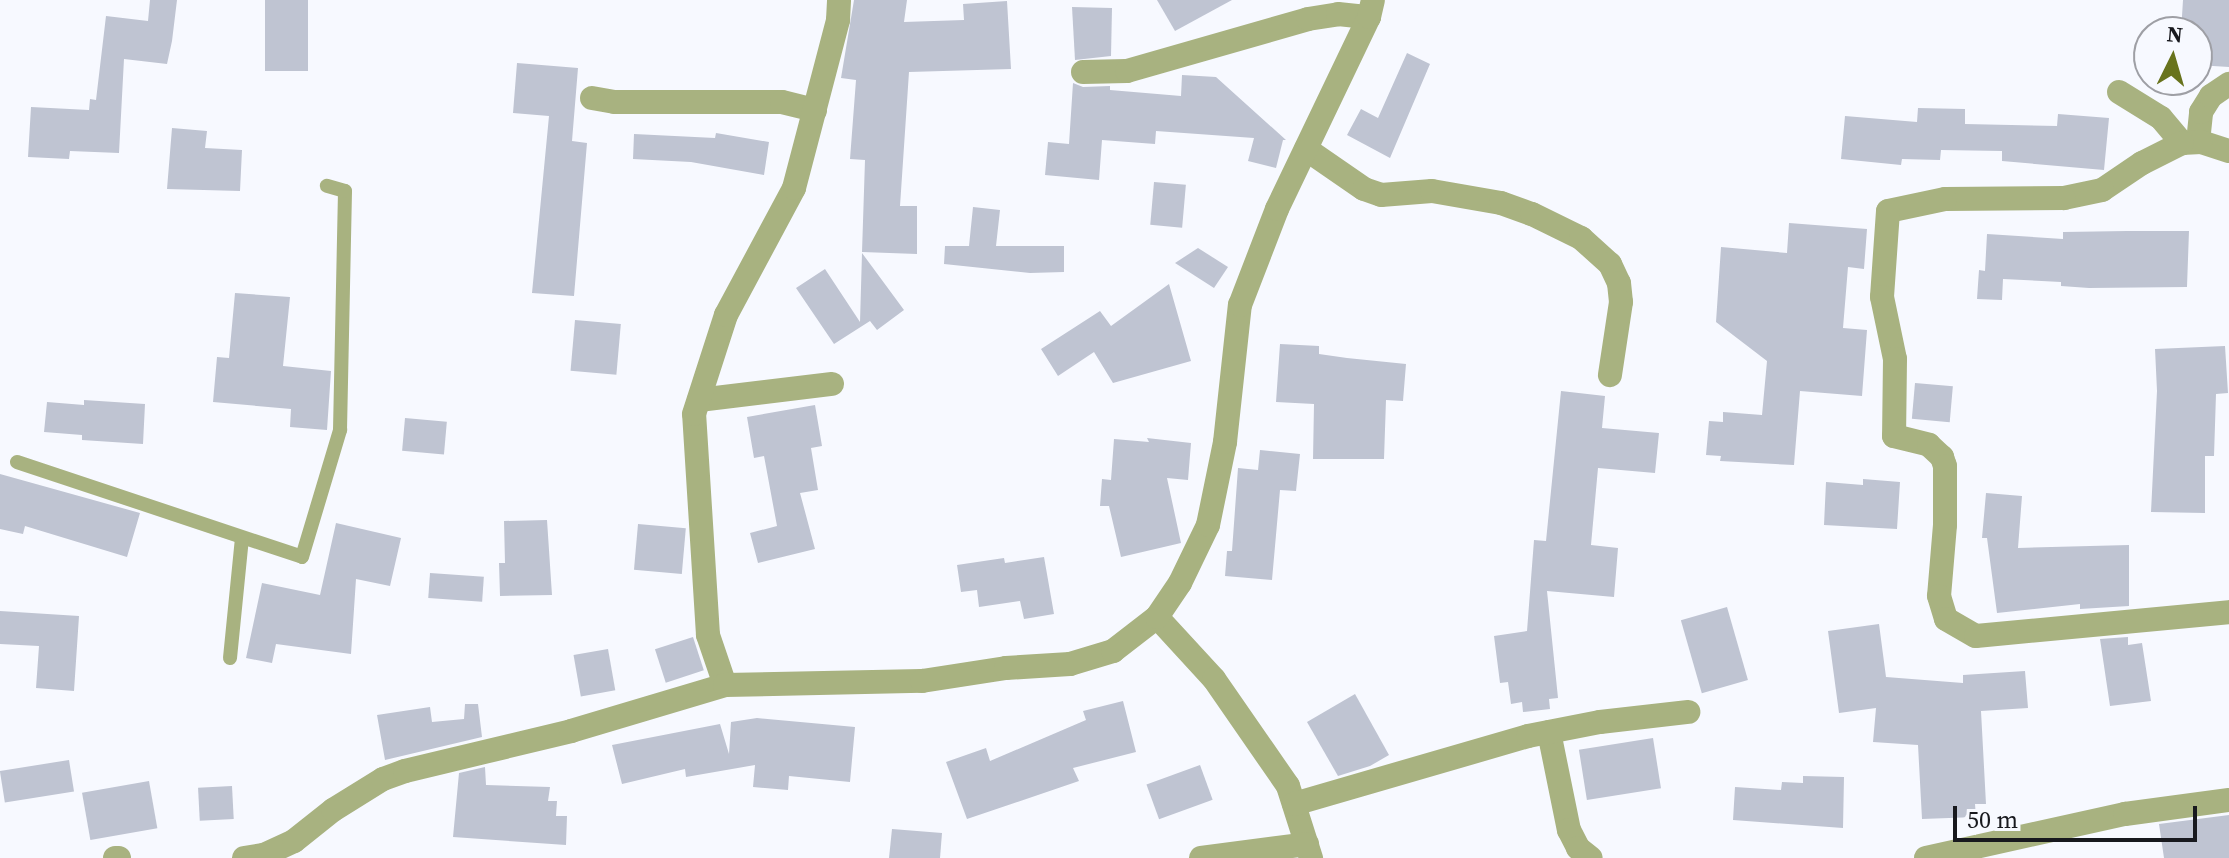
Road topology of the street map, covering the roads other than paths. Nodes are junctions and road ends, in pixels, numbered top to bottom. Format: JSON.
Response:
{"nodes":[{"id":1,"x":839,"y":0,"type":"edge"},
{"id":2,"x":1371,"y":8,"type":"edge"},
{"id":3,"x":1083,"y":72,"type":"dead end"},
{"id":4,"x":2229,"y":84,"type":"edge"},
{"id":5,"x":2119,"y":92,"type":"dead end"},
{"id":6,"x":592,"y":98,"type":"dead end"},
{"id":7,"x":815,"y":110,"type":"junction"},
{"id":8,"x":2190,"y":143,"type":"junction"},
{"id":9,"x":1306,"y":149,"type":"junction"},
{"id":10,"x":2229,"y":151,"type":"edge"},
{"id":11,"x":327,"y":186,"type":"dead end"},
{"id":12,"x":1610,"y":375,"type":"dead end"},
{"id":13,"x":832,"y":384,"type":"dead end"},
{"id":14,"x":699,"y":400,"type":"junction"},
{"id":15,"x":17,"y":462,"type":"dead end"},
{"id":16,"x":242,"y":538,"type":"junction"},
{"id":17,"x":2229,"y":612,"type":"edge"},
{"id":18,"x":1157,"y":617,"type":"junction"},
{"id":19,"x":230,"y":658,"type":"dead end"},
{"id":20,"x":725,"y":685,"type":"junction"},
{"id":21,"x":1688,"y":712,"type":"dead end"},
{"id":22,"x":1549,"y":732,"type":"junction"},
{"id":23,"x":2229,"y":800,"type":"edge"},
{"id":24,"x":1294,"y":804,"type":"junction"},
{"id":25,"x":1309,"y":851,"type":"edge"},
{"id":26,"x":244,"y":858,"type":"edge"},
{"id":27,"x":1201,"y":858,"type":"edge"},
{"id":28,"x":1591,"y":858,"type":"edge"},
{"id":29,"x":1926,"y":858,"type":"edge"}],
"edges":[{"from":1,"to":7,"type":"street"},
{"from":2,"to":3,"type":"street"},
{"from":2,"to":9,"type":"street"},
{"from":4,"to":8,"type":"street"},
{"from":5,"to":8,"type":"street"},
{"from":6,"to":7,"type":"street"},
{"from":7,"to":14,"type":"street"},
{"from":8,"to":10,"type":"street"},
{"from":8,"to":17,"type":"street"},
{"from":9,"to":12,"type":"street"},
{"from":9,"to":18,"type":"street"},
{"from":11,"to":16,"type":"lane"},
{"from":13,"to":14,"type":"street"},
{"from":14,"to":20,"type":"street"},
{"from":15,"to":16,"type":"lane"},
{"from":16,"to":19,"type":"lane"},
{"from":18,"to":20,"type":"street"},
{"from":18,"to":24,"type":"street"},
{"from":20,"to":26,"type":"street"},
{"from":21,"to":22,"type":"street"},
{"from":22,"to":24,"type":"street"},
{"from":22,"to":28,"type":"street"},
{"from":23,"to":29,"type":"street"},
{"from":24,"to":25,"type":"street"},
{"from":25,"to":27,"type":"street"}]}
